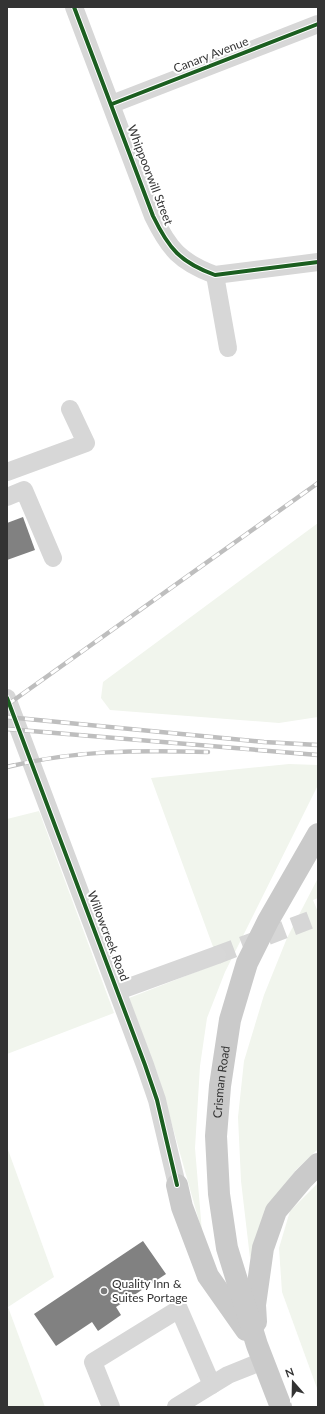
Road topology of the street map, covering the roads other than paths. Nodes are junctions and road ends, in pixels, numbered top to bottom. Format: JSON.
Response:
{"nodes":[{"id":1,"x":74,"y":7,"type":"edge"},
{"id":2,"x":318,"y":24,"type":"edge"},
{"id":3,"x":112,"y":104,"type":"junction"},
{"id":4,"x":318,"y":262,"type":"edge"},
{"id":5,"x":215,"y":275,"type":"junction"},
{"id":6,"x":228,"y":348,"type":"dead end"},
{"id":7,"x":70,"y":409,"type":"dead end"},
{"id":8,"x":7,"y":472,"type":"edge"},
{"id":9,"x":7,"y":497,"type":"edge"},
{"id":10,"x":53,"y":558,"type":"dead end"},
{"id":11,"x":7,"y":698,"type":"edge"},
{"id":12,"x":318,"y":834,"type":"edge"},
{"id":13,"x":216,"y":955,"type":"tunnel mouth"},
{"id":14,"x":118,"y":991,"type":"junction"},
{"id":15,"x":318,"y":1164,"type":"edge"},
{"id":16,"x":177,"y":1185,"type":"joint"},
{"id":17,"x":260,"y":1353,"type":"junction"},
{"id":18,"x":212,"y":1385,"type":"junction"},
{"id":19,"x":112,"y":1407,"type":"edge"},
{"id":20,"x":176,"y":1407,"type":"edge"},
{"id":21,"x":281,"y":1407,"type":"edge"}],
"edges":[{"from":1,"to":3,"type":"street","name":"Whippoorwill Street"},
{"from":2,"to":3,"type":"street","name":"Canary Avenue"},
{"from":3,"to":5,"type":"street","name":"Whippoorwill Street"},
{"from":4,"to":5,"type":"street"},
{"from":5,"to":6,"type":"street"},
{"from":7,"to":8,"type":"street"},
{"from":9,"to":10,"type":"street"},
{"from":11,"to":14,"type":"street","name":"Willowcreek Road"},
{"from":12,"to":17,"type":"main road","name":"Crisman Road"},
{"from":13,"to":14,"type":"street"},
{"from":14,"to":16,"type":"street","name":"Willowcreek Road"},
{"from":15,"to":17,"type":"main road"},
{"from":16,"to":17,"type":"main road"},
{"from":17,"to":18,"type":"street"},
{"from":17,"to":21,"type":"main road"},
{"from":18,"to":19,"type":"street"},
{"from":18,"to":20,"type":"street"}]}
